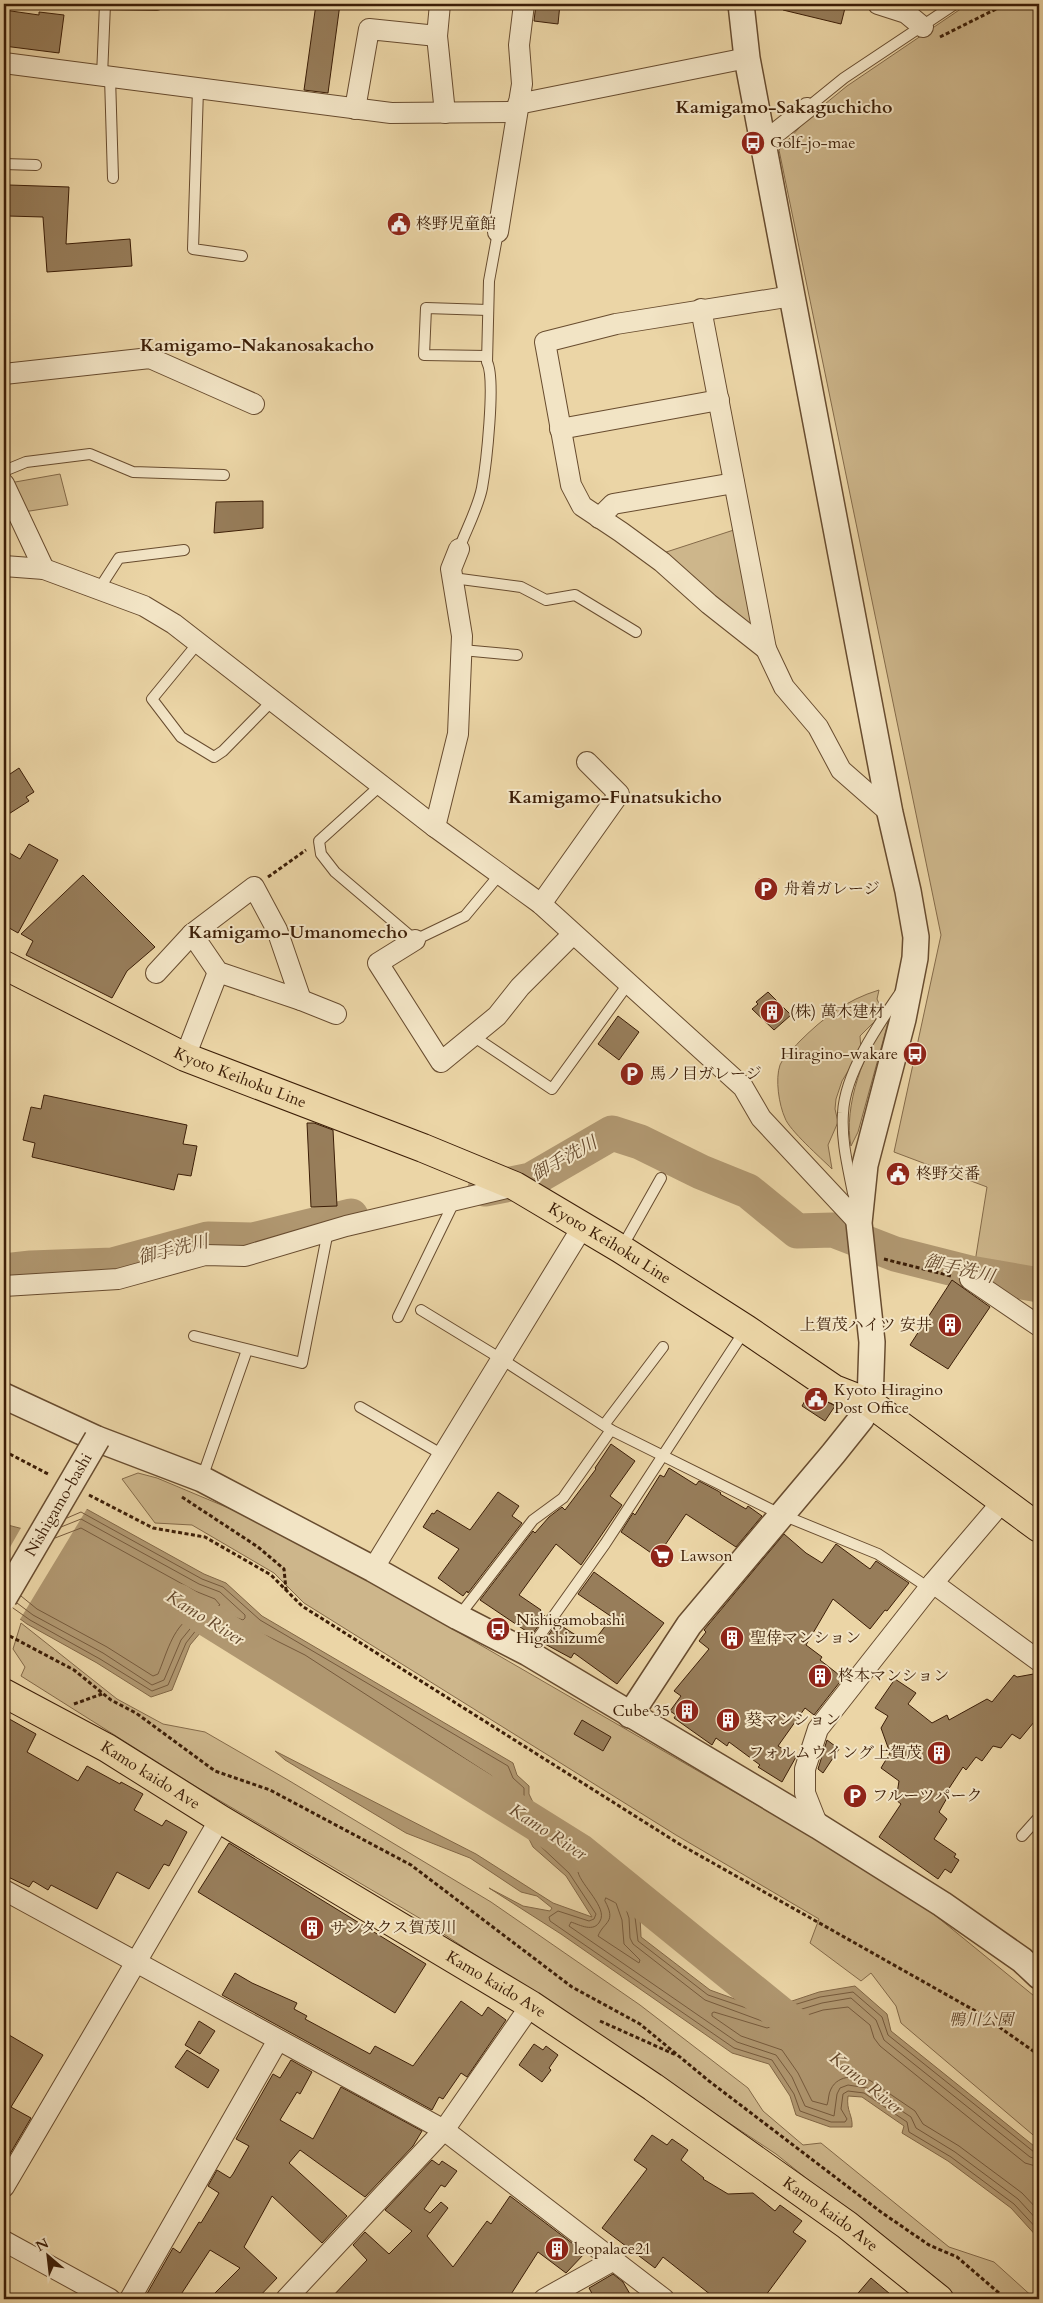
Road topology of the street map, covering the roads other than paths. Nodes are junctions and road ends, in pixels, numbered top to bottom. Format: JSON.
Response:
{"nodes":[{"id":1,"x":85,"y":4,"type":"edge"},
{"id":2,"x":105,"y":4,"type":"edge"},
{"id":3,"x":440,"y":4,"type":"edge"},
{"id":4,"x":524,"y":4,"type":"edge"},
{"id":5,"x":741,"y":4,"type":"edge"},
{"id":6,"x":878,"y":4,"type":"edge"},
{"id":7,"x":955,"y":4,"type":"edge"},
{"id":8,"x":157,"y":5,"type":"edge"},
{"id":9,"x":923,"y":27,"type":"junction"},
{"id":10,"x":437,"y":36,"type":"junction"},
{"id":11,"x":747,"y":58,"type":"junction"},
{"id":12,"x":4,"y":63,"type":"edge"},
{"id":13,"x":106,"y":77,"type":"junction"},
{"id":14,"x":198,"y":89,"type":"junction"},
{"id":15,"x":517,"y":108,"type":"junction"},
{"id":16,"x":807,"y":108,"type":"joint"},
{"id":17,"x":356,"y":109,"type":"junction"},
{"id":18,"x":445,"y":114,"type":"junction"},
{"id":19,"x":763,"y":143,"type":"junction"},
{"id":20,"x":4,"y":164,"type":"edge"},
{"id":21,"x":36,"y":165,"type":"dead end"},
{"id":22,"x":113,"y":178,"type":"dead end"},
{"id":23,"x":498,"y":232,"type":"joint"},
{"id":24,"x":242,"y":256,"type":"dead end"},
{"id":25,"x":792,"y":296,"type":"junction"},
{"id":26,"x":701,"y":309,"type":"junction"},
{"id":27,"x":488,"y":310,"type":"junction"},
{"id":28,"x":487,"y":356,"type":"junction"},
{"id":29,"x":4,"y":374,"type":"edge"},
{"id":30,"x":720,"y":400,"type":"junction"},
{"id":31,"x":254,"y":404,"type":"dead end"},
{"id":32,"x":560,"y":429,"type":"junction"},
{"id":33,"x":4,"y":471,"type":"edge"},
{"id":34,"x":224,"y":475,"type":"dead end"},
{"id":35,"x":734,"y":483,"type":"junction"},
{"id":36,"x":4,"y":484,"type":"edge"},
{"id":37,"x":599,"y":518,"type":"junction"},
{"id":38,"x":459,"y":549,"type":"joint"},
{"id":39,"x":184,"y":550,"type":"dead end"},
{"id":40,"x":4,"y":566,"type":"edge"},
{"id":41,"x":44,"y":569,"type":"junction"},
{"id":42,"x":453,"y":578,"type":"junction"},
{"id":43,"x":99,"y":589,"type":"junction"},
{"id":44,"x":636,"y":632,"type":"dead end"},
{"id":45,"x":198,"y":643,"type":"junction"},
{"id":46,"x":766,"y":649,"type":"junction"},
{"id":47,"x":462,"y":650,"type":"junction"},
{"id":48,"x":517,"y":655,"type":"dead end"},
{"id":49,"x":272,"y":701,"type":"junction"},
{"id":50,"x":587,"y":762,"type":"dead end"},
{"id":51,"x":381,"y":785,"type":"junction"},
{"id":52,"x":890,"y":813,"type":"junction"},
{"id":53,"x":435,"y":827,"type":"junction"},
{"id":54,"x":500,"y":874,"type":"junction"},
{"id":55,"x":541,"y":904,"type":"junction"},
{"id":56,"x":192,"y":934,"type":"junction"},
{"id":57,"x":573,"y":934,"type":"junction"},
{"id":58,"x":415,"y":940,"type":"junction"},
{"id":59,"x":4,"y":966,"type":"edge"},
{"id":60,"x":218,"y":972,"type":"junction"},
{"id":61,"x":156,"y":973,"type":"dead end"},
{"id":62,"x":912,"y":978,"type":"junction"},
{"id":63,"x":628,"y":984,"type":"junction"},
{"id":64,"x":302,"y":1000,"type":"junction"},
{"id":65,"x":336,"y":1014,"type":"dead end"},
{"id":66,"x":472,"y":1036,"type":"junction"},
{"id":67,"x":185,"y":1057,"type":"junction"},
{"id":68,"x":661,"y":1178,"type":"dead end"},
{"id":69,"x":515,"y":1186,"type":"junction"},
{"id":70,"x":454,"y":1202,"type":"junction"},
{"id":71,"x":859,"y":1223,"type":"junction"},
{"id":72,"x":583,"y":1226,"type":"junction"},
{"id":73,"x":328,"y":1231,"type":"junction"},
{"id":74,"x":621,"y":1249,"type":"junction"},
{"id":75,"x":970,"y":1279,"type":"road end"},
{"id":76,"x":4,"y":1286,"type":"edge"},
{"id":77,"x":421,"y":1310,"type":"dead end"},
{"id":78,"x":398,"y":1316,"type":"dead end"},
{"id":79,"x":1039,"y":1326,"type":"edge"},
{"id":80,"x":746,"y":1329,"type":"junction"},
{"id":81,"x":194,"y":1336,"type":"dead end"},
{"id":82,"x":663,"y":1347,"type":"dead end"},
{"id":83,"x":247,"y":1350,"type":"junction"},
{"id":84,"x":503,"y":1360,"type":"junction"},
{"id":85,"x":4,"y":1396,"type":"edge"},
{"id":86,"x":870,"y":1403,"type":"junction"},
{"id":87,"x":360,"y":1407,"type":"dead end"},
{"id":88,"x":608,"y":1428,"type":"junction"},
{"id":89,"x":97,"y":1439,"type":"junction"},
{"id":90,"x":443,"y":1455,"type":"junction"},
{"id":91,"x":662,"y":1456,"type":"junction"},
{"id":92,"x":202,"y":1479,"type":"junction"},
{"id":93,"x":1002,"y":1502,"type":"junction"},
{"id":94,"x":780,"y":1514,"type":"junction"},
{"id":95,"x":1039,"y":1528,"type":"edge"},
{"id":96,"x":373,"y":1569,"type":"junction"},
{"id":97,"x":931,"y":1585,"type":"junction"},
{"id":98,"x":4,"y":1598,"type":"edge"},
{"id":99,"x":458,"y":1617,"type":"junction"},
{"id":100,"x":528,"y":1653,"type":"junction"},
{"id":101,"x":1039,"y":1661,"type":"edge"},
{"id":102,"x":4,"y":1693,"type":"edge"},
{"id":103,"x":630,"y":1715,"type":"junction"},
{"id":104,"x":1039,"y":1817,"type":"edge"},
{"id":105,"x":220,"y":1819,"type":"junction"},
{"id":106,"x":818,"y":1826,"type":"junction"},
{"id":107,"x":1022,"y":1836,"type":"dead end"},
{"id":108,"x":6,"y":1896,"type":"edge"},
{"id":109,"x":136,"y":1960,"type":"junction"},
{"id":110,"x":1039,"y":1976,"type":"edge"},
{"id":111,"x":532,"y":2005,"type":"junction"},
{"id":112,"x":278,"y":2040,"type":"junction"},
{"id":113,"x":444,"y":2130,"type":"junction"},
{"id":114,"x":4,"y":2188,"type":"edge"},
{"id":115,"x":4,"y":2241,"type":"edge"},
{"id":116,"x":614,"y":2260,"type":"junction"},
{"id":117,"x":110,"y":2299,"type":"edge"},
{"id":118,"x":130,"y":2299,"type":"edge"},
{"id":119,"x":286,"y":2299,"type":"edge"},
{"id":120,"x":544,"y":2299,"type":"edge"},
{"id":121,"x":664,"y":2299,"type":"edge"},
{"id":122,"x":939,"y":2299,"type":"edge"}],
"edges":[{"from":1,"to":2,"type":"lane"},
{"from":2,"to":8,"type":"lane"},
{"from":2,"to":13,"type":"lane"},
{"from":3,"to":10,"type":"street"},
{"from":4,"to":15,"type":"street"},
{"from":5,"to":11,"type":"street"},
{"from":6,"to":9,"type":"street"},
{"from":7,"to":9,"type":"lane"},
{"from":9,"to":16,"type":"lane"},
{"from":10,"to":17,"type":"street"},
{"from":10,"to":18,"type":"street"},
{"from":11,"to":15,"type":"street"},
{"from":11,"to":19,"type":"street"},
{"from":12,"to":13,"type":"street"},
{"from":13,"to":14,"type":"street"},
{"from":13,"to":22,"type":"lane"},
{"from":14,"to":17,"type":"street"},
{"from":14,"to":24,"type":"lane"},
{"from":15,"to":18,"type":"street"},
{"from":15,"to":23,"type":"street"},
{"from":16,"to":19,"type":"street"},
{"from":17,"to":18,"type":"street"},
{"from":19,"to":25,"type":"street"},
{"from":20,"to":21,"type":"lane"},
{"from":23,"to":27,"type":"lane"},
{"from":25,"to":26,"type":"street"},
{"from":25,"to":52,"type":"street"},
{"from":26,"to":30,"type":"street"},
{"from":26,"to":32,"type":"street"},
{"from":27,"to":28,"type":"lane"},
{"from":27,"to":28,"type":"lane"},
{"from":28,"to":38,"type":"lane"},
{"from":29,"to":31,"type":"street"},
{"from":30,"to":32,"type":"street"},
{"from":30,"to":35,"type":"street"},
{"from":32,"to":37,"type":"street"},
{"from":33,"to":34,"type":"lane"},
{"from":35,"to":37,"type":"street"},
{"from":35,"to":46,"type":"street"},
{"from":36,"to":41,"type":"street"},
{"from":37,"to":46,"type":"street"},
{"from":38,"to":42,"type":"street"},
{"from":39,"to":43,"type":"lane"},
{"from":40,"to":41,"type":"street"},
{"from":41,"to":43,"type":"street"},
{"from":42,"to":44,"type":"lane"},
{"from":42,"to":47,"type":"street"},
{"from":43,"to":45,"type":"street"},
{"from":45,"to":49,"type":"street"},
{"from":45,"to":49,"type":"lane"},
{"from":46,"to":52,"type":"street"},
{"from":47,"to":48,"type":"lane"},
{"from":47,"to":53,"type":"street"},
{"from":49,"to":51,"type":"street"},
{"from":50,"to":55,"type":"street"},
{"from":51,"to":53,"type":"street"},
{"from":51,"to":58,"type":"lane"},
{"from":52,"to":62,"type":"street"},
{"from":53,"to":54,"type":"street"},
{"from":54,"to":55,"type":"street"},
{"from":54,"to":58,"type":"lane"},
{"from":55,"to":57,"type":"street"},
{"from":56,"to":60,"type":"street"},
{"from":56,"to":61,"type":"street"},
{"from":56,"to":64,"type":"street"},
{"from":57,"to":63,"type":"street"},
{"from":57,"to":66,"type":"street"},
{"from":58,"to":66,"type":"street"},
{"from":59,"to":67,"type":"main road","name":"Kyoto Keihoku Line"},
{"from":60,"to":64,"type":"street"},
{"from":60,"to":67,"type":"street"},
{"from":62,"to":71,"type":"street"},
{"from":62,"to":71,"type":"lane"},
{"from":63,"to":66,"type":"lane"},
{"from":63,"to":71,"type":"street"},
{"from":64,"to":65,"type":"street"},
{"from":67,"to":69,"type":"main road","name":"Kyoto Keihoku Line"},
{"from":68,"to":74,"type":"lane"},
{"from":69,"to":70,"type":"street"},
{"from":69,"to":72,"type":"main road","name":"Kyoto Keihoku Line"},
{"from":70,"to":73,"type":"street"},
{"from":70,"to":78,"type":"lane"},
{"from":71,"to":86,"type":"street"},
{"from":72,"to":74,"type":"main road","name":"Kyoto Keihoku Line"},
{"from":72,"to":84,"type":"street"},
{"from":73,"to":76,"type":"street"},
{"from":73,"to":83,"type":"lane"},
{"from":74,"to":80,"type":"main road","name":"Kyoto Keihoku Line"},
{"from":75,"to":79,"type":"street"},
{"from":77,"to":84,"type":"lane"},
{"from":80,"to":86,"type":"main road","name":"Kyoto Keihoku Line"},
{"from":80,"to":91,"type":"lane"},
{"from":81,"to":83,"type":"lane"},
{"from":82,"to":88,"type":"lane"},
{"from":83,"to":92,"type":"lane"},
{"from":84,"to":88,"type":"lane"},
{"from":84,"to":90,"type":"street"},
{"from":85,"to":89,"type":"street"},
{"from":86,"to":93,"type":"main road","name":"Kyoto Keihoku Line"},
{"from":86,"to":94,"type":"street"},
{"from":87,"to":90,"type":"lane"},
{"from":88,"to":91,"type":"lane"},
{"from":88,"to":99,"type":"lane"},
{"from":89,"to":92,"type":"street"},
{"from":89,"to":98,"type":"street","name":"Nishigamo-bashi","bridge":true},
{"from":90,"to":96,"type":"street"},
{"from":91,"to":94,"type":"lane"},
{"from":91,"to":100,"type":"lane"},
{"from":92,"to":96,"type":"street"},
{"from":93,"to":95,"type":"main road","name":"Kyoto Keihoku Line"},
{"from":93,"to":97,"type":"street"},
{"from":94,"to":97,"type":"lane"},
{"from":94,"to":103,"type":"street"},
{"from":96,"to":99,"type":"street"},
{"from":97,"to":101,"type":"street"},
{"from":97,"to":106,"type":"street"},
{"from":99,"to":100,"type":"street"},
{"from":100,"to":103,"type":"street"},
{"from":102,"to":105,"type":"main road","name":"Kamo kaido Ave"},
{"from":103,"to":106,"type":"street"},
{"from":104,"to":107,"type":"lane"},
{"from":105,"to":109,"type":"street"},
{"from":105,"to":111,"type":"main road","name":"Kamo kaido Ave"},
{"from":106,"to":110,"type":"street"},
{"from":108,"to":109,"type":"street"},
{"from":109,"to":112,"type":"street"},
{"from":109,"to":114,"type":"street"},
{"from":111,"to":113,"type":"street"},
{"from":111,"to":122,"type":"main road","name":"Kamo kaido Ave"},
{"from":112,"to":113,"type":"street"},
{"from":112,"to":118,"type":"street"},
{"from":113,"to":116,"type":"street"},
{"from":113,"to":119,"type":"street"},
{"from":115,"to":117,"type":"street"},
{"from":116,"to":120,"type":"street"},
{"from":116,"to":121,"type":"street"}]}
